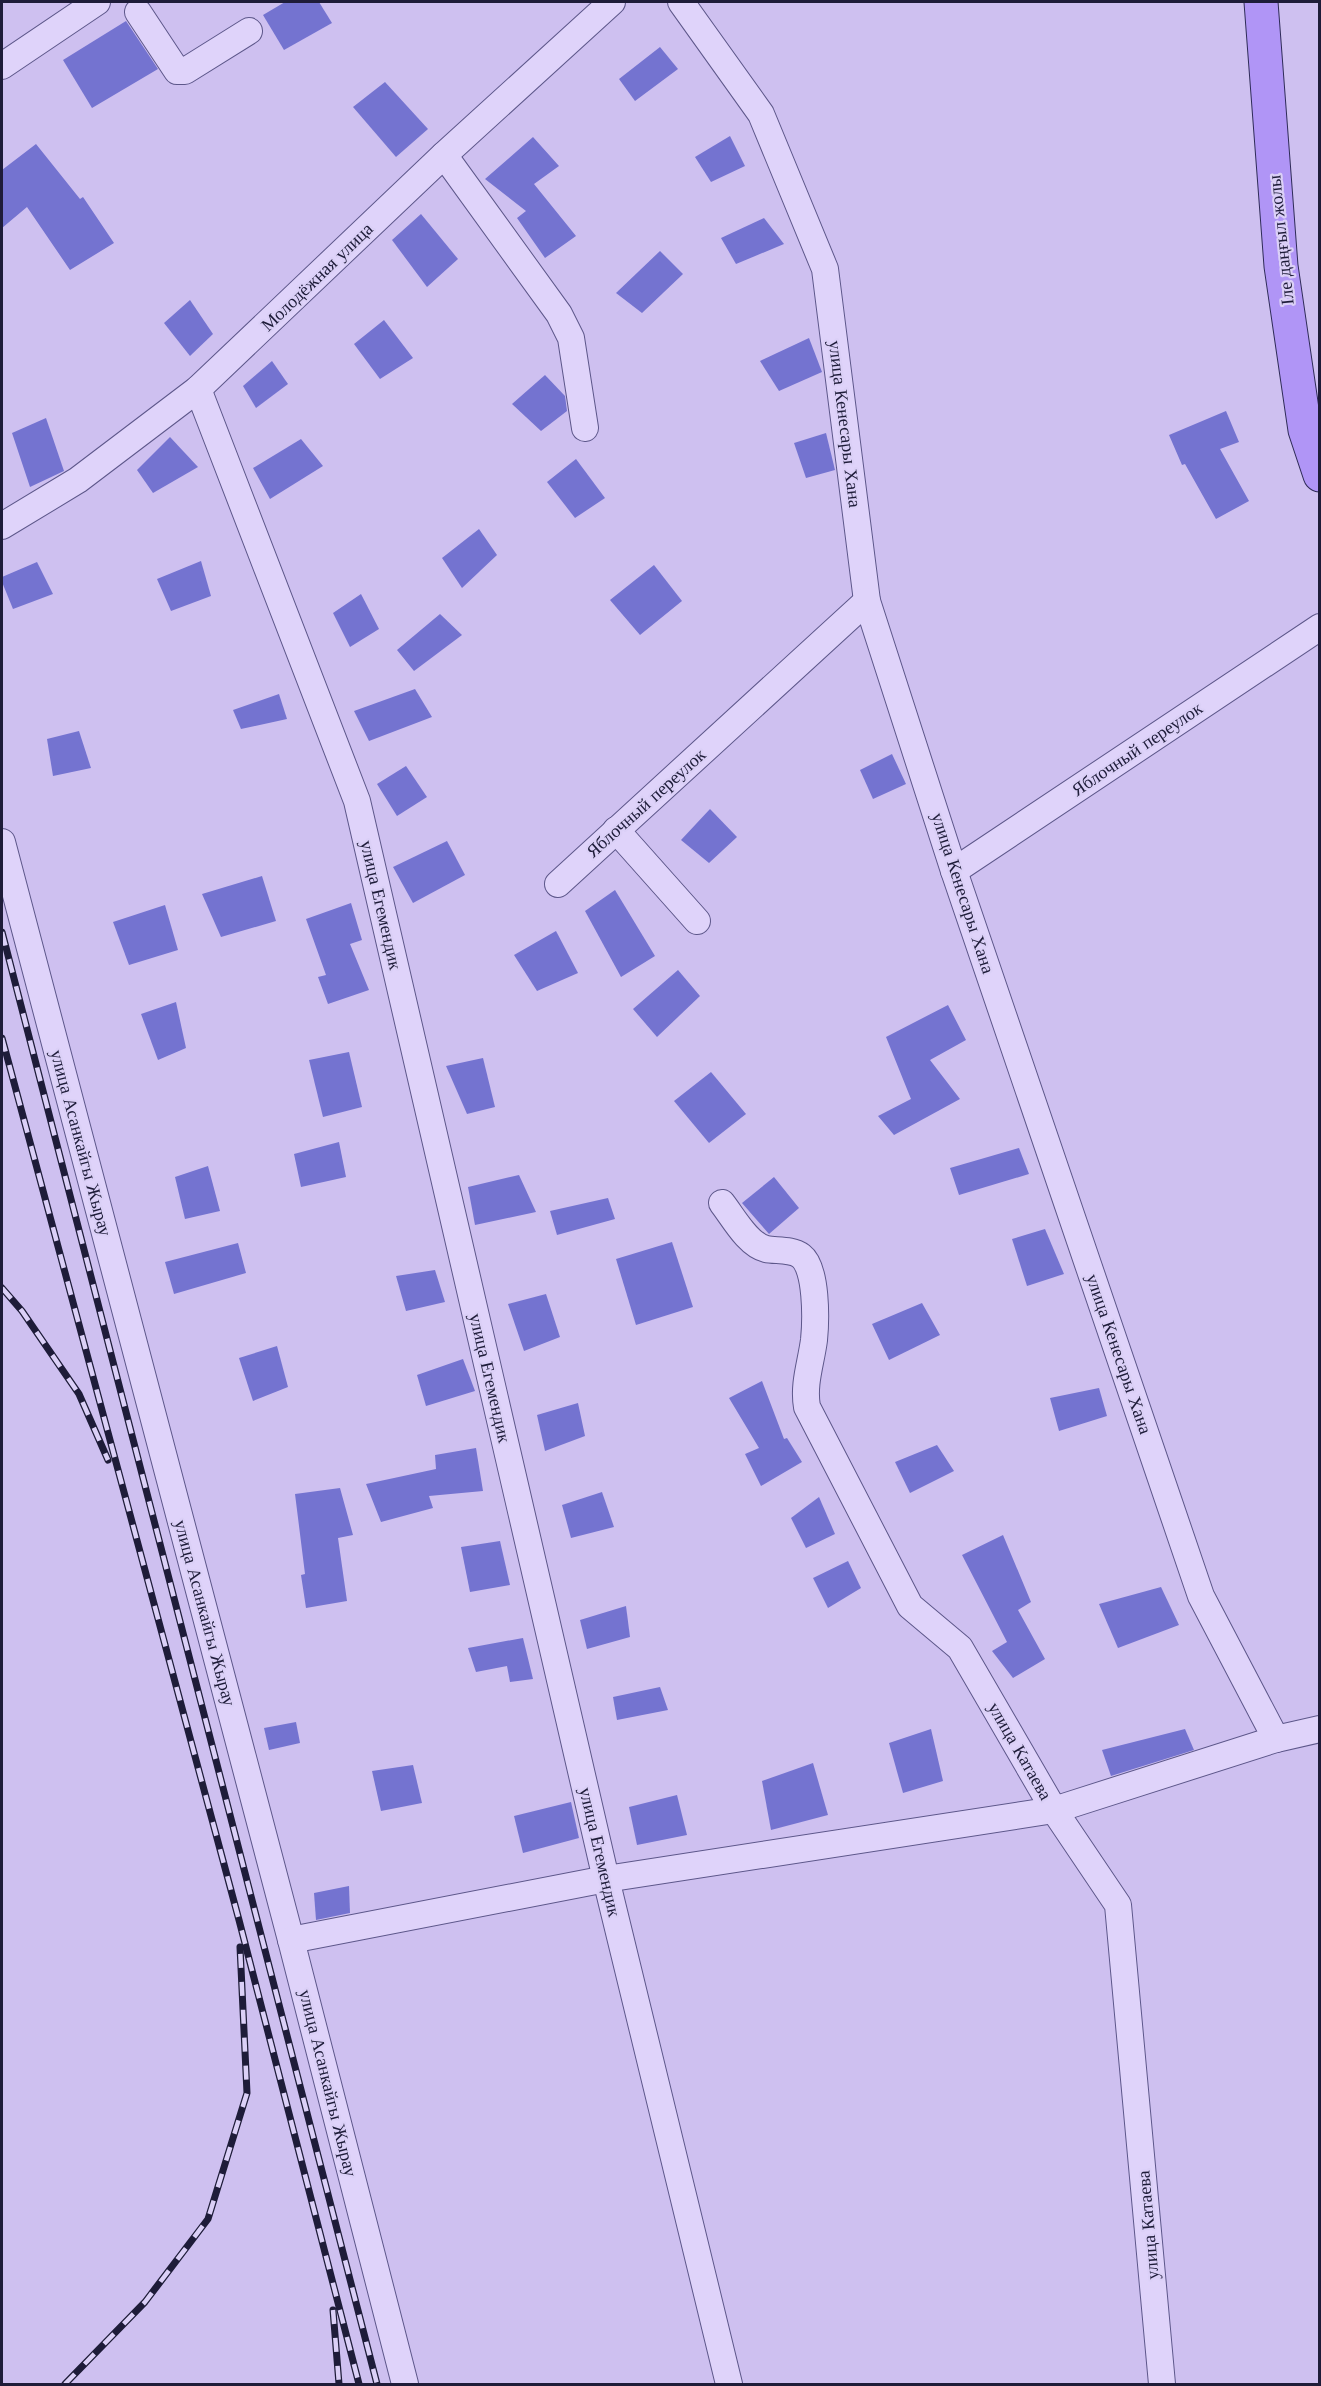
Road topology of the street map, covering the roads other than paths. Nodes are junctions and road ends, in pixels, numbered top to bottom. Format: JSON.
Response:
{"nodes":[{"id":1,"x":96,"y":2,"type":"edge"},
{"id":2,"x":612,"y":2,"type":"edge"},
{"id":3,"x":681,"y":2,"type":"edge"},
{"id":4,"x":1261,"y":2,"type":"edge"},
{"id":5,"x":142,"y":5,"type":"edge"},
{"id":6,"x":249,"y":31,"type":"dead end"},
{"id":7,"x":2,"y":66,"type":"edge"},
{"id":8,"x":444,"y":155,"type":"junction"},
{"id":9,"x":198,"y":389,"type":"junction"},
{"id":10,"x":585,"y":428,"type":"dead end"},
{"id":11,"x":1320,"y":475,"type":"edge"},
{"id":12,"x":2,"y":526,"type":"edge"},
{"id":13,"x":867,"y":602,"type":"junction"},
{"id":14,"x":1320,"y":627,"type":"edge"},
{"id":15,"x":616,"y":830,"type":"junction"},
{"id":16,"x":2,"y":842,"type":"edge"},
{"id":17,"x":954,"y":871,"type":"junction"},
{"id":18,"x":558,"y":884,"type":"dead end"},
{"id":19,"x":697,"y":921,"type":"dead end"},
{"id":20,"x":722,"y":1203,"type":"dead end"},
{"id":21,"x":1320,"y":1729,"type":"edge"},
{"id":22,"x":1276,"y":1739,"type":"junction"},
{"id":23,"x":1054,"y":1810,"type":"junction"},
{"id":24,"x":606,"y":1879,"type":"junction"},
{"id":25,"x":291,"y":1940,"type":"junction"},
{"id":26,"x":405,"y":2385,"type":"edge"},
{"id":27,"x":729,"y":2385,"type":"edge"},
{"id":28,"x":1162,"y":2385,"type":"edge"}],
"edges":[{"from":1,"to":7,"type":"street"},
{"from":2,"to":8,"type":"street","name":"Молодёжная улица"},
{"from":3,"to":13,"type":"street","name":"улица Кенесары Хана"},
{"from":4,"to":11,"type":"main road","name":"Іле даңғыл жолы"},
{"from":5,"to":6,"type":"street"},
{"from":8,"to":9,"type":"street","name":"Молодёжная улица"},
{"from":8,"to":10,"type":"street"},
{"from":9,"to":12,"type":"street","name":"Молодёжная улица"},
{"from":9,"to":24,"type":"street","name":"улица Егемендик"},
{"from":13,"to":15,"type":"street","name":"Яблочный переулок"},
{"from":13,"to":17,"type":"street","name":"улица Кенесары Хана"},
{"from":14,"to":17,"type":"street","name":"Яблочный переулок"},
{"from":15,"to":18,"type":"street","name":"Яблочный переулок"},
{"from":15,"to":19,"type":"street"},
{"from":16,"to":25,"type":"street","name":"улица Асанкайгы Жырау"},
{"from":17,"to":22,"type":"street","name":"улица Кенесары Хана"},
{"from":20,"to":23,"type":"street","name":"улица Катаева"},
{"from":21,"to":22,"type":"street"},
{"from":22,"to":23,"type":"street"},
{"from":23,"to":24,"type":"street"},
{"from":23,"to":28,"type":"street","name":"улица Катаева"},
{"from":24,"to":25,"type":"street"},
{"from":24,"to":27,"type":"street","name":"улица Егемендик"},
{"from":25,"to":26,"type":"street","name":"улица Асанкайгы Жырау"}]}
